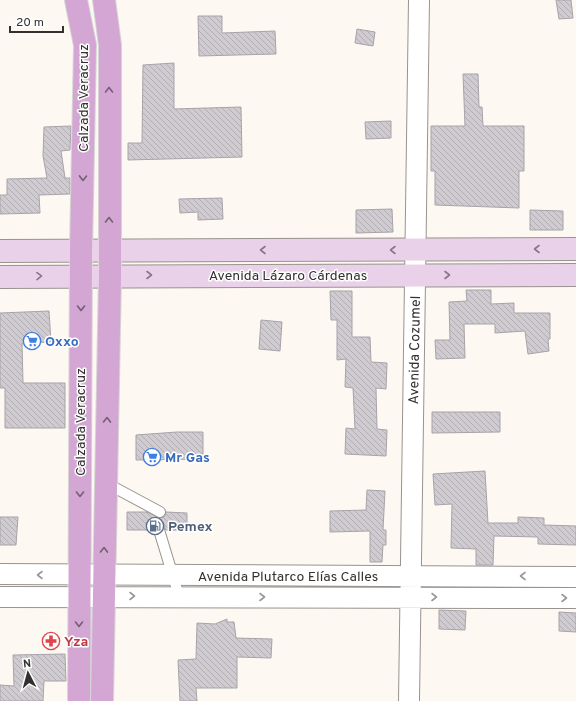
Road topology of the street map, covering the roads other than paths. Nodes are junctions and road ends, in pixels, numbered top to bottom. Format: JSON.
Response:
{"nodes":[{"id":1,"x":76,"y":0,"type":"edge"},
{"id":2,"x":419,"y":0,"type":"edge"},
{"id":3,"x":106,"y":6,"type":"edge"},
{"id":4,"x":576,"y":249,"type":"edge"},
{"id":5,"x":415,"y":250,"type":"junction"},
{"id":6,"x":0,"y":251,"type":"edge"},
{"id":7,"x":81,"y":251,"type":"junction"},
{"id":8,"x":109,"y":251,"type":"junction"},
{"id":9,"x":110,"y":275,"type":"junction"},
{"id":10,"x":576,"y":275,"type":"edge"},
{"id":11,"x":81,"y":276,"type":"junction"},
{"id":12,"x":415,"y":276,"type":"junction"},
{"id":13,"x":0,"y":277,"type":"edge"},
{"id":14,"x":106,"y":483,"type":"junction"},
{"id":15,"x":160,"y":512,"type":"dead end"},
{"id":16,"x":159,"y":530,"type":"dead end"},
{"id":17,"x":0,"y":574,"type":"edge"},
{"id":18,"x":79,"y":575,"type":"junction"},
{"id":19,"x":172,"y":575,"type":"junction"},
{"id":20,"x":410,"y":576,"type":"junction"},
{"id":21,"x":576,"y":577,"type":"edge"},
{"id":22,"x":103,"y":586,"type":"junction"},
{"id":23,"x":79,"y":596,"type":"junction"},
{"id":24,"x":179,"y":596,"type":"junction"},
{"id":25,"x":0,"y":597,"type":"edge"},
{"id":26,"x":410,"y":597,"type":"junction"},
{"id":27,"x":576,"y":598,"type":"edge"},
{"id":28,"x":79,"y":701,"type":"edge"},
{"id":29,"x":102,"y":701,"type":"edge"},
{"id":30,"x":409,"y":701,"type":"edge"}],
"edges":[{"from":1,"to":7,"type":"main road","name":"Calzada Veracruz","one_way":true},
{"from":2,"to":5,"type":"street","name":"Avenida Cozumel"},
{"from":8,"to":3,"type":"main road","name":"Calzada Veracruz","one_way":true},
{"from":4,"to":5,"type":"main road","name":"Avenida Lázaro Cárdenas","one_way":true},
{"from":5,"to":8,"type":"main road","name":"Avenida Lázaro Cárdenas","one_way":true},
{"from":5,"to":12,"type":"street","name":"Avenida Cozumel"},
{"from":6,"to":7,"type":"main road","name":"Avenida Lázaro Cárdenas"},
{"from":7,"to":8,"type":"main road","name":"Avenida Lázaro Cárdenas"},
{"from":7,"to":11,"type":"main road","name":"Calzada Veracruz"},
{"from":8,"to":9,"type":"main road","name":"Calzada Veracruz"},
{"from":9,"to":11,"type":"main road","name":"Avenida Lázaro Cárdenas"},
{"from":9,"to":12,"type":"main road","name":"Avenida Lázaro Cárdenas","one_way":true},
{"from":14,"to":9,"type":"main road","name":"Calzada Veracruz","one_way":true},
{"from":12,"to":10,"type":"main road","name":"Avenida Lázaro Cárdenas","one_way":true},
{"from":13,"to":11,"type":"main road","name":"Avenida Lázaro Cárdenas","one_way":true},
{"from":11,"to":18,"type":"main road","name":"Calzada Veracruz","one_way":true},
{"from":12,"to":20,"type":"street","name":"Avenida Cozumel"},
{"from":14,"to":15,"type":"lane"},
{"from":22,"to":14,"type":"main road","name":"Calzada Veracruz","one_way":true},
{"from":16,"to":19,"type":"lane"},
{"from":18,"to":17,"type":"street","name":"Avenida Plutarco Elías Calles","one_way":true},
{"from":18,"to":22,"type":"street","name":"Avenida Plutarco Elías Calles"},
{"from":18,"to":23,"type":"main road","name":"Calzada Veracruz"},
{"from":19,"to":20,"type":"street","name":"Avenida Plutarco Elías Calles"},
{"from":19,"to":22,"type":"street","name":"Avenida Plutarco Elías Calles"},
{"from":19,"to":24,"type":"lane"},
{"from":21,"to":20,"type":"street","name":"Avenida Plutarco Elías Calles","one_way":true},
{"from":20,"to":26,"type":"street","name":"Avenida Cozumel"},
{"from":22,"to":23,"type":"street","name":"Avenida Plutarco Elías Calles"},
{"from":22,"to":24,"type":"street","name":"Avenida Plutarco Elías Calles","one_way":true},
{"from":22,"to":29,"type":"main road","name":"Calzada Veracruz"},
{"from":23,"to":25,"type":"street","name":"Avenida Plutarco Elías Calles"},
{"from":23,"to":28,"type":"main road","name":"Calzada Veracruz","one_way":true},
{"from":24,"to":26,"type":"street","name":"Avenida Plutarco Elías Calles","one_way":true},
{"from":26,"to":27,"type":"street","name":"Avenida Plutarco Elías Calles","one_way":true},
{"from":26,"to":30,"type":"street","name":"Avenida Cozumel"}]}
